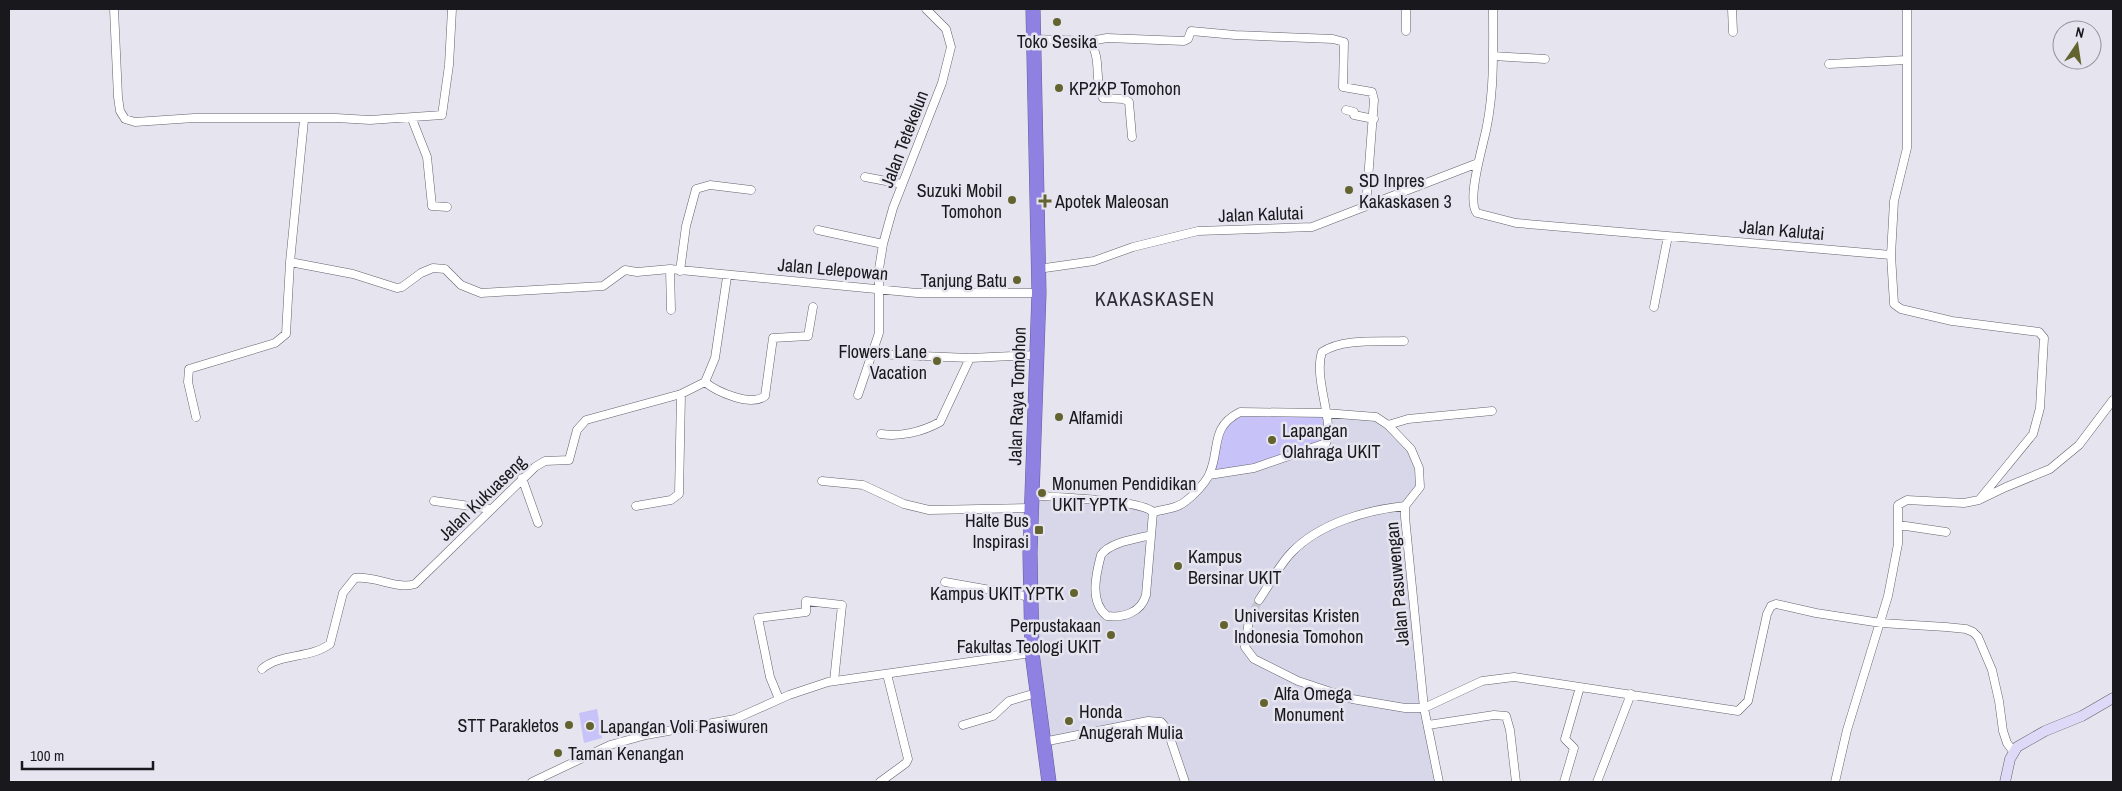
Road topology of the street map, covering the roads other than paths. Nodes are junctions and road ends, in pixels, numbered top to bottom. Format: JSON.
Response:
{"nodes":[{"id":1,"x":114,"y":9,"type":"edge"},
{"id":2,"x":452,"y":9,"type":"edge"},
{"id":3,"x":926,"y":9,"type":"edge"},
{"id":4,"x":1033,"y":9,"type":"edge"},
{"id":5,"x":1406,"y":9,"type":"edge"},
{"id":6,"x":1493,"y":9,"type":"edge"},
{"id":7,"x":1732,"y":9,"type":"edge"},
{"id":8,"x":1907,"y":9,"type":"edge"},
{"id":9,"x":1406,"y":31,"type":"dead end"},
{"id":10,"x":1733,"y":32,"type":"dead end"},
{"id":11,"x":1033,"y":38,"type":"junction"},
{"id":12,"x":1092,"y":44,"type":"junction"},
{"id":13,"x":1493,"y":56,"type":"junction"},
{"id":14,"x":1545,"y":59,"type":"dead end"},
{"id":15,"x":1906,"y":60,"type":"junction"},
{"id":16,"x":1829,"y":64,"type":"dead end"},
{"id":17,"x":1346,"y":110,"type":"dead end"},
{"id":18,"x":412,"y":119,"type":"junction"},
{"id":19,"x":1374,"y":119,"type":"junction"},
{"id":20,"x":304,"y":120,"type":"junction"},
{"id":21,"x":1132,"y":137,"type":"dead end"},
{"id":22,"x":1478,"y":163,"type":"junction"},
{"id":23,"x":865,"y":177,"type":"dead end"},
{"id":24,"x":902,"y":184,"type":"junction"},
{"id":25,"x":751,"y":190,"type":"dead end"},
{"id":26,"x":1366,"y":206,"type":"junction"},
{"id":27,"x":447,"y":207,"type":"dead end"},
{"id":28,"x":818,"y":230,"type":"dead end"},
{"id":29,"x":1668,"y":236,"type":"junction"},
{"id":30,"x":883,"y":244,"type":"junction"},
{"id":31,"x":1891,"y":255,"type":"junction"},
{"id":32,"x":290,"y":262,"type":"junction"},
{"id":33,"x":670,"y":269,"type":"junction"},
{"id":34,"x":1038,"y":269,"type":"junction"},
{"id":35,"x":680,"y":271,"type":"junction"},
{"id":36,"x":728,"y":276,"type":"junction"},
{"id":37,"x":879,"y":288,"type":"junction"},
{"id":38,"x":1039,"y":293,"type":"junction"},
{"id":39,"x":813,"y":307,"type":"dead end"},
{"id":40,"x":1654,"y":307,"type":"dead end"},
{"id":41,"x":670,"y":310,"type":"dead end"},
{"id":42,"x":1404,"y":341,"type":"dead end"},
{"id":43,"x":873,"y":354,"type":"junction"},
{"id":44,"x":1036,"y":355,"type":"junction"},
{"id":45,"x":970,"y":358,"type":"junction"},
{"id":46,"x":705,"y":382,"type":"junction"},
{"id":47,"x":681,"y":394,"type":"junction"},
{"id":48,"x":858,"y":395,"type":"dead end"},
{"id":49,"x":2113,"y":400,"type":"edge"},
{"id":50,"x":1492,"y":411,"type":"dead end"},
{"id":51,"x":1325,"y":413,"type":"junction"},
{"id":52,"x":196,"y":417,"type":"dead end"},
{"id":53,"x":1388,"y":425,"type":"junction"},
{"id":54,"x":881,"y":434,"type":"dead end"},
{"id":55,"x":1209,"y":475,"type":"junction"},
{"id":56,"x":522,"y":478,"type":"junction"},
{"id":57,"x":822,"y":481,"type":"dead end"},
{"id":58,"x":1979,"y":500,"type":"junction"},
{"id":59,"x":434,"y":501,"type":"dead end"},
{"id":60,"x":1032,"y":502,"type":"junction"},
{"id":61,"x":636,"y":506,"type":"dead end"},
{"id":62,"x":1406,"y":506,"type":"junction"},
{"id":63,"x":491,"y":509,"type":"junction"},
{"id":64,"x":1153,"y":512,"type":"junction"},
{"id":65,"x":538,"y":523,"type":"dead end"},
{"id":66,"x":1898,"y":525,"type":"junction"},
{"id":67,"x":1946,"y":532,"type":"dead end"},
{"id":68,"x":1151,"y":535,"type":"junction"},
{"id":69,"x":945,"y":582,"type":"dead end"},
{"id":70,"x":1031,"y":597,"type":"junction"},
{"id":71,"x":1259,"y":600,"type":"tunnel mouth"},
{"id":72,"x":1249,"y":620,"type":"tunnel mouth"},
{"id":73,"x":1881,"y":623,"type":"junction"},
{"id":74,"x":1032,"y":653,"type":"junction"},
{"id":75,"x":262,"y":669,"type":"dead end"},
{"id":76,"x":887,"y":674,"type":"junction"},
{"id":77,"x":834,"y":682,"type":"junction"},
{"id":78,"x":1580,"y":687,"type":"junction"},
{"id":79,"x":1036,"y":694,"type":"junction"},
{"id":80,"x":1631,"y":694,"type":"junction"},
{"id":81,"x":2113,"y":698,"type":"edge"},
{"id":82,"x":779,"y":699,"type":"junction"},
{"id":83,"x":1424,"y":708,"type":"junction"},
{"id":84,"x":963,"y":725,"type":"dead end"},
{"id":85,"x":1428,"y":725,"type":"junction"},
{"id":86,"x":1043,"y":742,"type":"junction"},
{"id":87,"x":2014,"y":751,"type":"junction"},
{"id":88,"x":532,"y":782,"type":"edge"},
{"id":89,"x":880,"y":782,"type":"edge"},
{"id":90,"x":1049,"y":782,"type":"edge"},
{"id":91,"x":1185,"y":782,"type":"edge"},
{"id":92,"x":1439,"y":782,"type":"edge"},
{"id":93,"x":1516,"y":782,"type":"edge"},
{"id":94,"x":1564,"y":782,"type":"edge"},
{"id":95,"x":1597,"y":782,"type":"edge"},
{"id":96,"x":1835,"y":782,"type":"edge"},
{"id":97,"x":2005,"y":782,"type":"edge"}],
"edges":[{"from":1,"to":20,"type":"street"},
{"from":2,"to":18,"type":"street"},
{"from":3,"to":24,"type":"street","name":"Jalan Tetekelun"},
{"from":4,"to":11,"type":"highway","name":"Jalan Raya Tomohon"},
{"from":5,"to":9,"type":"street"},
{"from":6,"to":13,"type":"street","name":"Jalan Kalutai"},
{"from":7,"to":10,"type":"street"},
{"from":8,"to":15,"type":"street"},
{"from":11,"to":12,"type":"street"},
{"from":11,"to":34,"type":"highway","name":"Jalan Raya Tomohon"},
{"from":12,"to":19,"type":"street"},
{"from":12,"to":21,"type":"street"},
{"from":13,"to":14,"type":"street"},
{"from":13,"to":22,"type":"street","name":"Jalan Kalutai"},
{"from":15,"to":16,"type":"street"},
{"from":15,"to":31,"type":"street"},
{"from":17,"to":19,"type":"street"},
{"from":18,"to":20,"type":"street"},
{"from":18,"to":27,"type":"street"},
{"from":19,"to":26,"type":"street"},
{"from":20,"to":32,"type":"street"},
{"from":22,"to":26,"type":"street","name":"Jalan Kalutai"},
{"from":22,"to":29,"type":"street","name":"Jalan Kalutai"},
{"from":23,"to":24,"type":"street"},
{"from":24,"to":30,"type":"street","name":"Jalan Tetekelun"},
{"from":25,"to":35,"type":"street"},
{"from":26,"to":34,"type":"street","name":"Jalan Kalutai"},
{"from":28,"to":30,"type":"street"},
{"from":29,"to":31,"type":"street","name":"Jalan Kalutai"},
{"from":29,"to":40,"type":"street"},
{"from":30,"to":37,"type":"street","name":"Jalan Tetekelun"},
{"from":31,"to":58,"type":"street"},
{"from":32,"to":33,"type":"street","name":"Jalan Lelepowan"},
{"from":32,"to":52,"type":"street"},
{"from":33,"to":35,"type":"street","name":"Jalan Lelepowan"},
{"from":33,"to":41,"type":"street"},
{"from":34,"to":38,"type":"highway","name":"Jalan Raya Tomohon"},
{"from":35,"to":36,"type":"street","name":"Jalan Lelepowan"},
{"from":36,"to":37,"type":"street","name":"Jalan Lelepowan"},
{"from":36,"to":46,"type":"street"},
{"from":37,"to":38,"type":"street","name":"Jalan Lelepowan"},
{"from":37,"to":43,"type":"street","name":"Jalan Tetekelun"},
{"from":38,"to":44,"type":"highway","name":"Jalan Raya Tomohon"},
{"from":39,"to":46,"type":"street"},
{"from":42,"to":51,"type":"street"},
{"from":43,"to":45,"type":"street"},
{"from":43,"to":48,"type":"street","name":"Jalan Tetekelun"},
{"from":44,"to":45,"type":"street"},
{"from":44,"to":60,"type":"highway","name":"Jalan Raya Tomohon"},
{"from":45,"to":54,"type":"street"},
{"from":46,"to":47,"type":"street","name":"Jalan Kukuaseng"},
{"from":47,"to":56,"type":"street","name":"Jalan Kukuaseng"},
{"from":47,"to":61,"type":"street"},
{"from":49,"to":58,"type":"street"},
{"from":50,"to":53,"type":"street"},
{"from":51,"to":53,"type":"street","name":"Jalan Pasuwengan"},
{"from":51,"to":55,"type":"street"},
{"from":51,"to":55,"type":"street","name":"Jalan Pasuwengan"},
{"from":53,"to":62,"type":"street","name":"Jalan Pasuwengan"},
{"from":55,"to":64,"type":"street","name":"Jalan Pasuwengan"},
{"from":56,"to":63,"type":"street","name":"Jalan Kukuaseng"},
{"from":56,"to":65,"type":"street"},
{"from":57,"to":60,"type":"street"},
{"from":58,"to":66,"type":"street"},
{"from":59,"to":63,"type":"street"},
{"from":60,"to":64,"type":"street"},
{"from":60,"to":70,"type":"highway","name":"Jalan Raya Tomohon"},
{"from":62,"to":71,"type":"street"},
{"from":62,"to":83,"type":"street","name":"Jalan Pasuwengan"},
{"from":63,"to":75,"type":"street","name":"Jalan Kukuaseng"},
{"from":64,"to":68,"type":"street"},
{"from":66,"to":67,"type":"street"},
{"from":66,"to":73,"type":"street"},
{"from":68,"to":68,"type":"street"},
{"from":69,"to":70,"type":"street"},
{"from":70,"to":74,"type":"highway","name":"Jalan Raya Tomohon"},
{"from":72,"to":83,"type":"street"},
{"from":73,"to":80,"type":"street"},
{"from":73,"to":87,"type":"street"},
{"from":73,"to":96,"type":"street"},
{"from":74,"to":76,"type":"street"},
{"from":74,"to":79,"type":"highway","name":"Jalan Raya Tomohon"},
{"from":76,"to":77,"type":"street"},
{"from":76,"to":89,"type":"street"},
{"from":77,"to":82,"type":"street"},
{"from":77,"to":82,"type":"street"},
{"from":78,"to":80,"type":"street"},
{"from":78,"to":83,"type":"street"},
{"from":78,"to":94,"type":"street"},
{"from":79,"to":84,"type":"street"},
{"from":79,"to":86,"type":"highway","name":"Jalan Raya Tomohon"},
{"from":80,"to":95,"type":"street"},
{"from":81,"to":87,"type":"main road"},
{"from":82,"to":88,"type":"street"},
{"from":83,"to":85,"type":"street","name":"Jalan Pasuwengan"},
{"from":85,"to":92,"type":"street","name":"Jalan Pasuwengan"},
{"from":85,"to":93,"type":"street"},
{"from":86,"to":90,"type":"highway","name":"Jalan Raya Tomohon"},
{"from":86,"to":91,"type":"street"},
{"from":87,"to":97,"type":"main road"}]}
